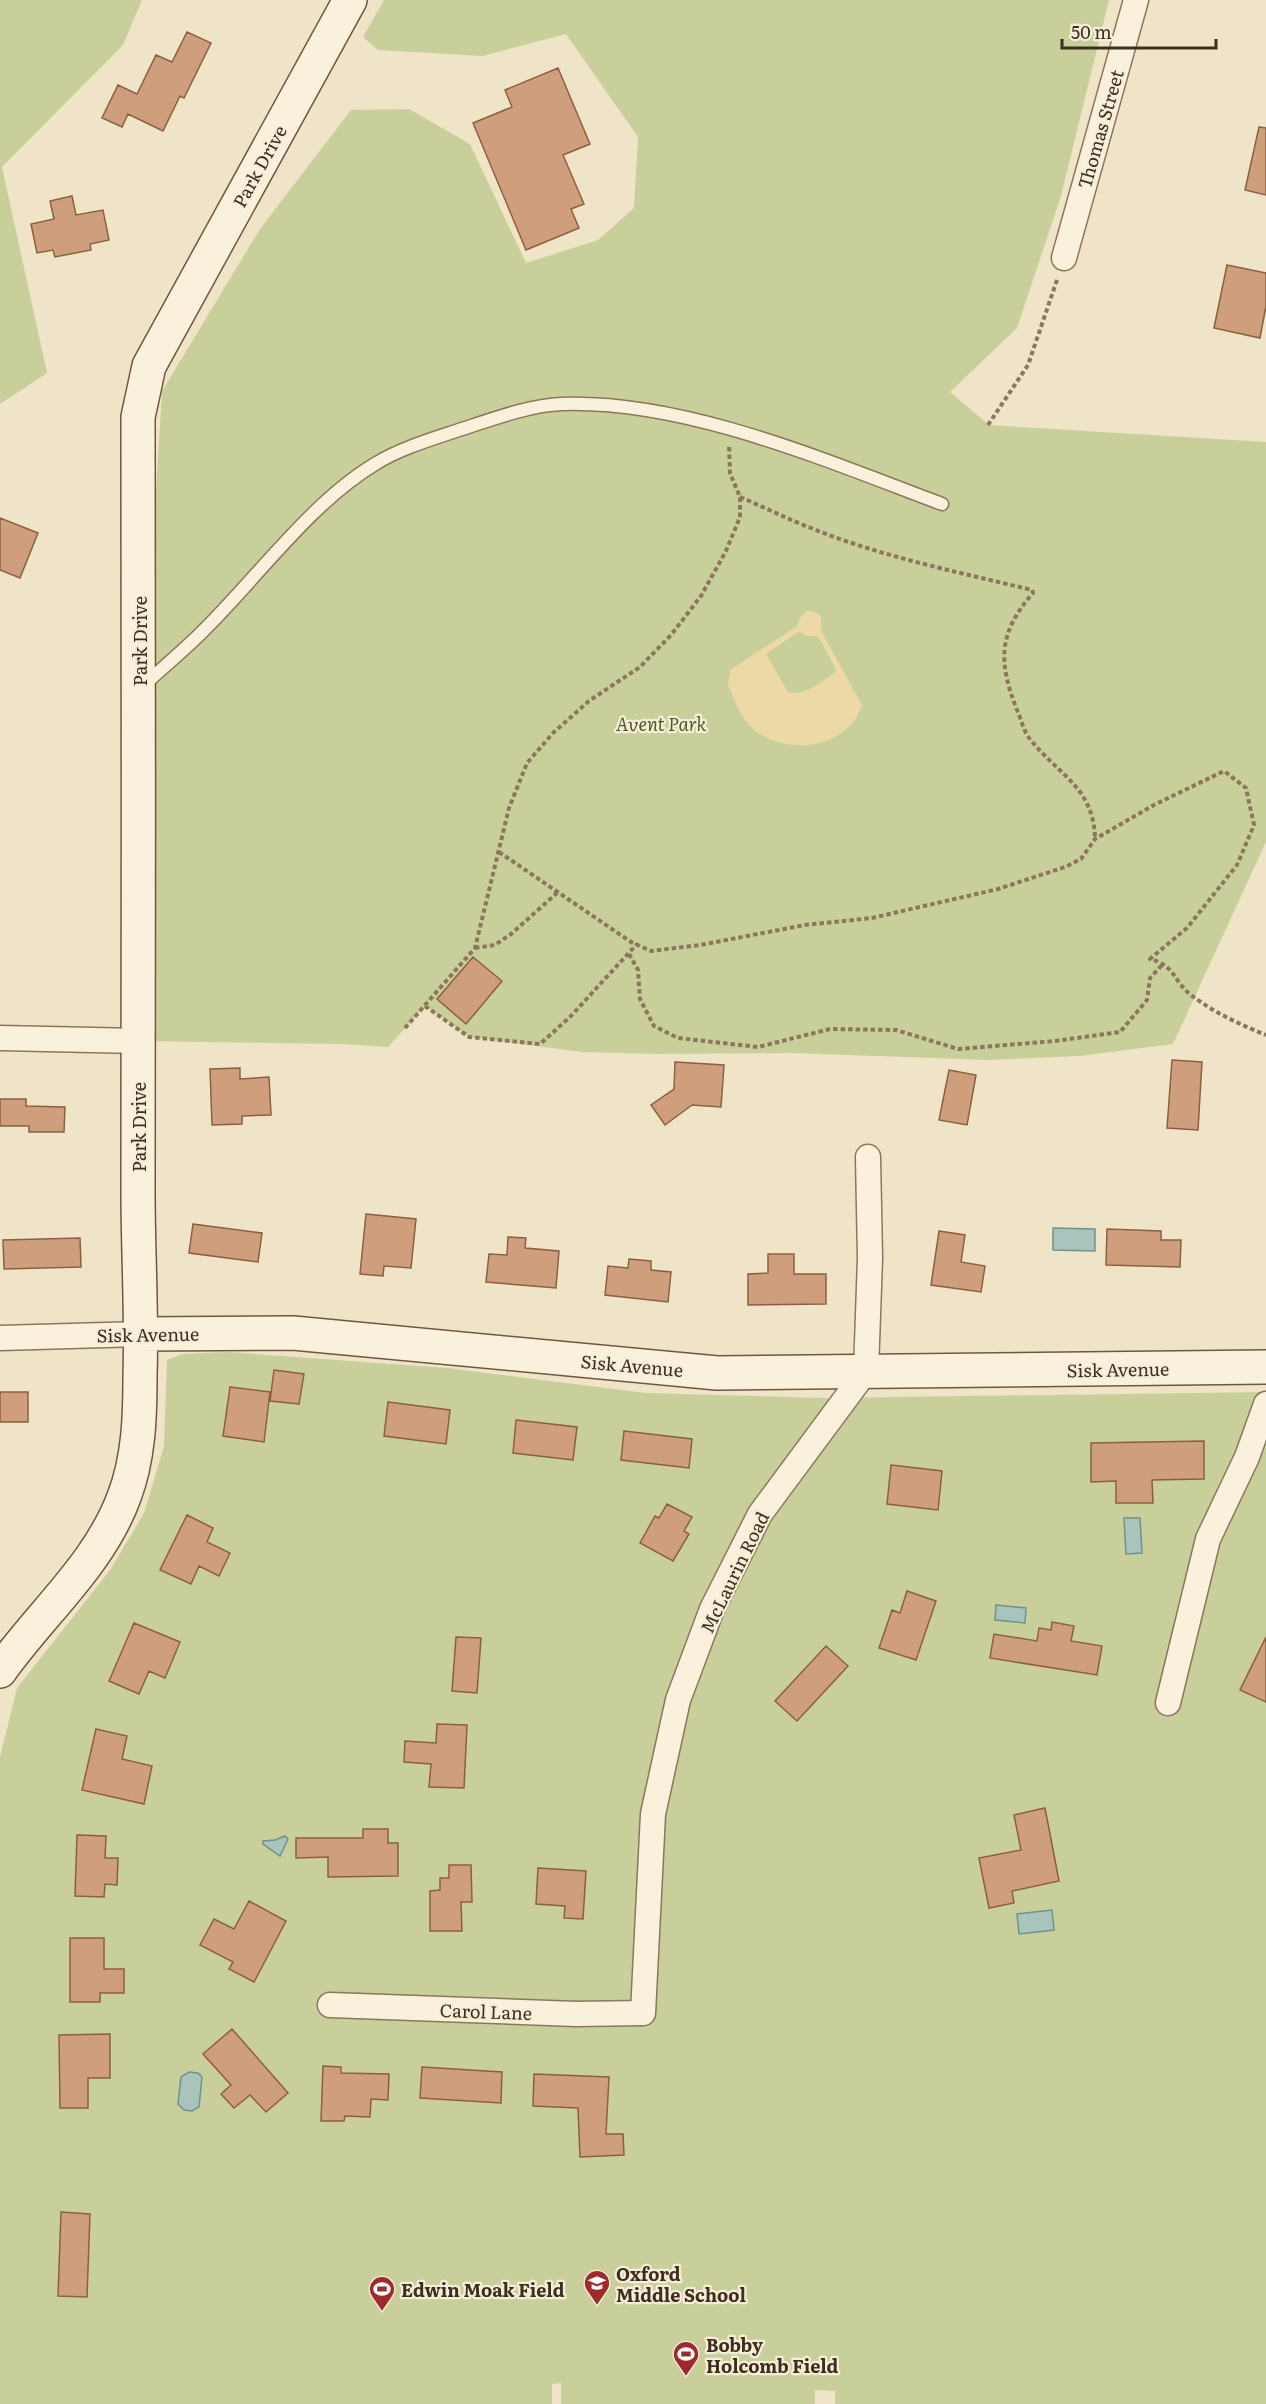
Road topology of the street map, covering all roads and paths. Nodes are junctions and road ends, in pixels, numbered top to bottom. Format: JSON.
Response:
{"nodes":[{"id":1,"x":350,"y":0,"type":"edge"},
{"id":2,"x":1136,"y":0,"type":"edge"},
{"id":3,"x":1064,"y":258,"type":"joint"},
{"id":4,"x":988,"y":425,"type":"dead end"},
{"id":5,"x":730,"y":431,"type":"junction"},
{"id":6,"x":740,"y":497,"type":"junction"},
{"id":7,"x":942,"y":504,"type":"dead end"},
{"id":8,"x":140,"y":688,"type":"junction"},
{"id":9,"x":1095,"y":839,"type":"junction"},
{"id":10,"x":499,"y":852,"type":"junction"},
{"id":11,"x":558,"y":892,"type":"junction"},
{"id":12,"x":637,"y":944,"type":"junction"},
{"id":13,"x":475,"y":948,"type":"junction"},
{"id":14,"x":629,"y":954,"type":"junction"},
{"id":15,"x":1164,"y":963,"type":"junction"},
{"id":16,"x":425,"y":1006,"type":"junction"},
{"id":17,"x":405,"y":1028,"type":"dead end"},
{"id":18,"x":1266,"y":1035,"type":"edge"},
{"id":19,"x":0,"y":1038,"type":"edge"},
{"id":20,"x":139,"y":1041,"type":"junction"},
{"id":21,"x":868,"y":1157,"type":"dead end"},
{"id":22,"x":141,"y":1334,"type":"junction"},
{"id":23,"x":0,"y":1338,"type":"edge"},
{"id":24,"x":1266,"y":1367,"type":"edge"},
{"id":25,"x":866,"y":1371,"type":"junction"},
{"id":26,"x":1266,"y":1404,"type":"edge"},
{"id":27,"x":0,"y":1671,"type":"edge"},
{"id":28,"x":1168,"y":1703,"type":"dead end"},
{"id":29,"x":330,"y":2006,"type":"dead end"},
{"id":30,"x":643,"y":2013,"type":"joint"}],
"edges":[{"from":1,"to":8,"type":"street","name":"Park Drive"},
{"from":2,"to":3,"type":"street","name":"Thomas Street"},
{"from":3,"to":4,"type":"path"},
{"from":5,"to":6,"type":"path"},
{"from":5,"to":7,"type":"lane"},
{"from":5,"to":8,"type":"lane"},
{"from":6,"to":9,"type":"path"},
{"from":6,"to":10,"type":"path"},
{"from":8,"to":20,"type":"street","name":"Park Drive"},
{"from":9,"to":12,"type":"path"},
{"from":9,"to":15,"type":"path"},
{"from":10,"to":11,"type":"path"},
{"from":10,"to":13,"type":"path"},
{"from":11,"to":12,"type":"path"},
{"from":11,"to":13,"type":"path"},
{"from":12,"to":14,"type":"path"},
{"from":13,"to":16,"type":"path"},
{"from":14,"to":15,"type":"path"},
{"from":14,"to":16,"type":"path"},
{"from":15,"to":18,"type":"path"},
{"from":16,"to":17,"type":"path"},
{"from":19,"to":20,"type":"street"},
{"from":20,"to":22,"type":"street","name":"Park Drive"},
{"from":21,"to":25,"type":"street"},
{"from":22,"to":23,"type":"street","name":"Sisk Avenue"},
{"from":22,"to":25,"type":"street","name":"Sisk Avenue"},
{"from":22,"to":27,"type":"street","name":"Park Drive"},
{"from":24,"to":25,"type":"street","name":"Sisk Avenue"},
{"from":25,"to":30,"type":"street","name":"McLaurin Road"},
{"from":26,"to":28,"type":"street"},
{"from":29,"to":30,"type":"street","name":"Carol Lane"}]}
